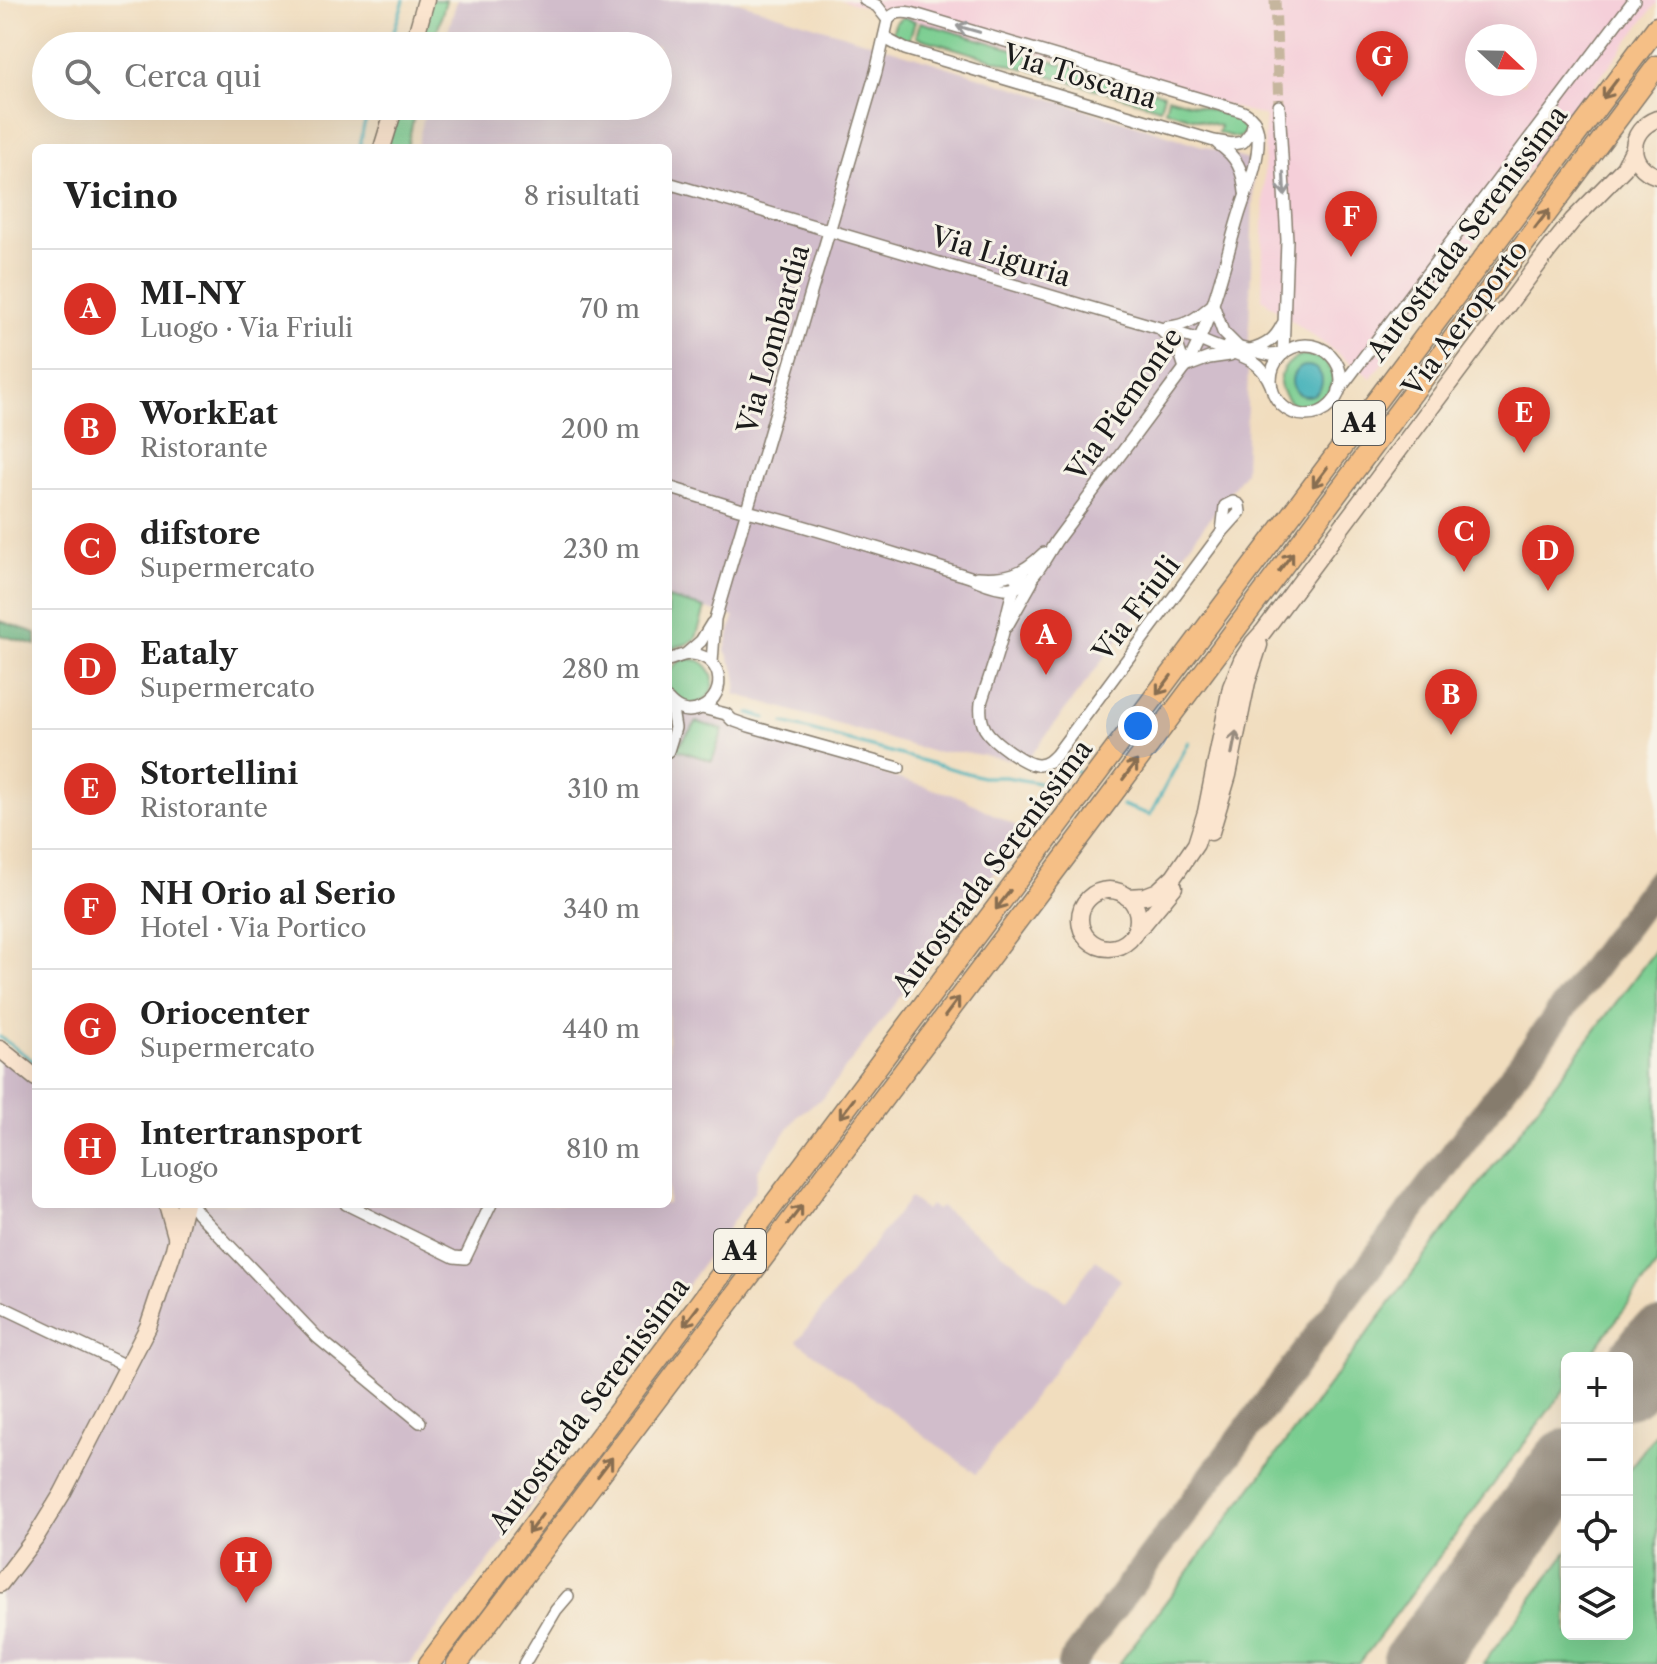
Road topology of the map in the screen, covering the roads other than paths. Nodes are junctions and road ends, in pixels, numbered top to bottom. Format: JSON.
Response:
{"nodes":[{"id":1,"x":426,"y":0,"type":"edge"},
{"id":2,"x":865,"y":0,"type":"edge"},
{"id":3,"x":904,"y":0,"type":"edge"},
{"id":4,"x":1634,"y":0,"type":"edge"},
{"id":5,"x":911,"y":13,"type":"junction"},
{"id":6,"x":888,"y":20,"type":"junction"},
{"id":7,"x":1657,"y":27,"type":"edge"},
{"id":8,"x":417,"y":32,"type":"edge"},
{"id":9,"x":885,"y":35,"type":"junction"},
{"id":10,"x":905,"y":49,"type":"junction"},
{"id":11,"x":1657,"y":66,"type":"edge"},
{"id":12,"x":876,"y":72,"type":"junction"},
{"id":13,"x":1279,"y":106,"type":"tunnel mouth"},
{"id":14,"x":1657,"y":119,"type":"edge"},
{"id":15,"x":391,"y":120,"type":"edge"},
{"id":16,"x":1254,"y":121,"type":"junction"},
{"id":17,"x":1214,"y":141,"type":"junction"},
{"id":18,"x":383,"y":144,"type":"edge"},
{"id":19,"x":1634,"y":148,"type":"junction"},
{"id":20,"x":1654,"y":175,"type":"edge"},
{"id":21,"x":672,"y":184,"type":"edge"},
{"id":22,"x":1598,"y":193,"type":"junction"},
{"id":23,"x":1245,"y":195,"type":"junction"},
{"id":24,"x":830,"y":229,"type":"junction"},
{"id":25,"x":1213,"y":304,"type":"junction"},
{"id":26,"x":1284,"y":320,"type":"junction"},
{"id":27,"x":1158,"y":328,"type":"junction"},
{"id":28,"x":1200,"y":340,"type":"junction"},
{"id":29,"x":1236,"y":350,"type":"junction"},
{"id":30,"x":1249,"y":350,"type":"junction"},
{"id":31,"x":1283,"y":354,"type":"junction"},
{"id":32,"x":1185,"y":368,"type":"junction"},
{"id":33,"x":1271,"y":385,"type":"junction"},
{"id":34,"x":1339,"y":390,"type":"junction"},
{"id":35,"x":672,"y":488,"type":"edge"},
{"id":36,"x":747,"y":511,"type":"junction"},
{"id":37,"x":1222,"y":532,"type":"dead end"},
{"id":38,"x":1056,"y":541,"type":"junction"},
{"id":39,"x":1023,"y":571,"type":"junction"},
{"id":40,"x":1038,"y":571,"type":"junction"},
{"id":41,"x":970,"y":577,"type":"junction"},
{"id":42,"x":1014,"y":588,"type":"junction"},
{"id":43,"x":715,"y":619,"type":"junction"},
{"id":44,"x":1263,"y":632,"type":"junction"},
{"id":45,"x":1003,"y":633,"type":"junction"},
{"id":46,"x":686,"y":654,"type":"junction"},
{"id":47,"x":672,"y":660,"type":"edge"},
{"id":48,"x":712,"y":663,"type":"junction"},
{"id":49,"x":719,"y":687,"type":"junction"},
{"id":50,"x":672,"y":704,"type":"edge"},
{"id":51,"x":702,"y":708,"type":"junction"},
{"id":52,"x":690,"y":712,"type":"junction"},
{"id":53,"x":726,"y":714,"type":"junction"},
{"id":54,"x":672,"y":715,"type":"edge"},
{"id":55,"x":672,"y":738,"type":"edge"},
{"id":56,"x":672,"y":744,"type":"edge"},
{"id":57,"x":899,"y":768,"type":"dead end"},
{"id":58,"x":1127,"y":897,"type":"junction"},
{"id":59,"x":1135,"y":931,"type":"junction"},
{"id":60,"x":0,"y":1049,"type":"edge"},
{"id":61,"x":32,"y":1075,"type":"edge"},
{"id":62,"x":168,"y":1208,"type":"edge"},
{"id":63,"x":187,"y":1208,"type":"edge"},
{"id":64,"x":190,"y":1208,"type":"edge"},
{"id":65,"x":354,"y":1208,"type":"edge"},
{"id":66,"x":489,"y":1208,"type":"edge"},
{"id":67,"x":178,"y":1234,"type":"junction"},
{"id":68,"x":0,"y":1306,"type":"edge"},
{"id":69,"x":128,"y":1367,"type":"junction"},
{"id":70,"x":420,"y":1422,"type":"dead end"},
{"id":71,"x":0,"y":1584,"type":"edge"},
{"id":72,"x":568,"y":1596,"type":"dead end"},
{"id":73,"x":429,"y":1664,"type":"edge"},
{"id":74,"x":457,"y":1664,"type":"edge"},
{"id":75,"x":524,"y":1664,"type":"edge"}],
"edges":[{"from":1,"to":8,"type":"main road"},
{"from":2,"to":6,"type":"street"},
{"from":3,"to":5,"type":"street"},
{"from":4,"to":34,"type":"street"},
{"from":5,"to":6,"type":"street"},
{"from":16,"to":5,"type":"street","one_way":true},
{"from":6,"to":9,"type":"street","name":"Via Lombardia"},
{"from":7,"to":73,"type":"highway","name":"Autostrada Serenissima","number":"A4","one_way":true},
{"from":9,"to":10,"type":"street","name":"Via Toscana"},
{"from":9,"to":12,"type":"street","name":"Via Lombardia"},
{"from":10,"to":12,"type":"street"},
{"from":10,"to":17,"type":"street","name":"Via Toscana"},
{"from":74,"to":11,"type":"highway","name":"Autostrada Serenissima","number":"A4","one_way":true},
{"from":12,"to":24,"type":"street","name":"Via Lombardia"},
{"from":13,"to":26,"type":"street","one_way":true},
{"from":14,"to":19,"type":"main road","name":"Via Aeroporto"},
{"from":15,"to":18,"type":"main road"},
{"from":16,"to":17,"type":"street","name":"Via Toscana"},
{"from":16,"to":23,"type":"street","name":"Via Piemonte"},
{"from":17,"to":23,"type":"street"},
{"from":19,"to":20,"type":"main road"},
{"from":19,"to":22,"type":"main road","name":"Via Aeroporto"},
{"from":20,"to":22,"type":"main road","name":"Via Aeroporto"},
{"from":21,"to":24,"type":"street","name":"Via Liguria"},
{"from":22,"to":44,"type":"main road","name":"Via Aeroporto"},
{"from":23,"to":25,"type":"street","name":"Via Piemonte"},
{"from":24,"to":27,"type":"street","name":"Via Liguria"},
{"from":24,"to":36,"type":"street","name":"Via Lombardia"},
{"from":25,"to":27,"type":"street"},
{"from":25,"to":28,"type":"street","name":"Via Piemonte"},
{"from":25,"to":29,"type":"street","name":"Via Liguria"},
{"from":26,"to":30,"type":"street"},
{"from":26,"to":31,"type":"street"},
{"from":27,"to":28,"type":"street","name":"Via Liguria"},
{"from":27,"to":32,"type":"street"},
{"from":28,"to":29,"type":"street","name":"Via Liguria"},
{"from":28,"to":32,"type":"street","name":"Via Piemonte"},
{"from":29,"to":30,"type":"street","name":"Via Liguria"},
{"from":29,"to":32,"type":"street","name":"Via Liguria"},
{"from":29,"to":33,"type":"street","name":"Via Liguria"},
{"from":30,"to":31,"type":"street","name":"Via Liguria"},
{"from":31,"to":33,"type":"street"},
{"from":31,"to":34,"type":"street"},
{"from":32,"to":38,"type":"street","name":"Via Piemonte"},
{"from":33,"to":34,"type":"street"},
{"from":35,"to":36,"type":"street"},
{"from":36,"to":41,"type":"street"},
{"from":36,"to":43,"type":"street","name":"Via Lombardia"},
{"from":37,"to":45,"type":"street","name":"Via Friuli"},
{"from":38,"to":39,"type":"street","name":"Via Piemonte"},
{"from":38,"to":40,"type":"street","name":"Via Piemonte"},
{"from":39,"to":41,"type":"street"},
{"from":39,"to":42,"type":"street","name":"Via Friuli"},
{"from":40,"to":42,"type":"street","name":"Via Piemonte"},
{"from":40,"to":45,"type":"street","name":"Via Friuli"},
{"from":41,"to":42,"type":"street"},
{"from":42,"to":45,"type":"street","name":"Via Friuli"},
{"from":43,"to":46,"type":"street","name":"Via Lombardia"},
{"from":43,"to":48,"type":"street","name":"Via Lombardia"},
{"from":44,"to":58,"type":"main road","name":"Via Aeroporto"},
{"from":59,"to":44,"type":"main road","name":"Via Aeroporto","one_way":true},
{"from":46,"to":47,"type":"street"},
{"from":46,"to":48,"type":"street"},
{"from":48,"to":49,"type":"street"},
{"from":49,"to":51,"type":"street"},
{"from":49,"to":53,"type":"street"},
{"from":50,"to":52,"type":"street"},
{"from":51,"to":52,"type":"street"},
{"from":51,"to":53,"type":"street"},
{"from":52,"to":56,"type":"street"},
{"from":53,"to":57,"type":"street"},
{"from":54,"to":55,"type":"street"},
{"from":58,"to":59,"type":"main road"},
{"from":58,"to":59,"type":"main road"},
{"from":60,"to":61,"type":"main road"},
{"from":62,"to":67,"type":"main road"},
{"from":63,"to":67,"type":"main road"},
{"from":64,"to":70,"type":"street"},
{"from":65,"to":66,"type":"street"},
{"from":67,"to":69,"type":"main road"},
{"from":68,"to":69,"type":"street"},
{"from":69,"to":71,"type":"main road"},
{"from":72,"to":75,"type":"street"}]}
